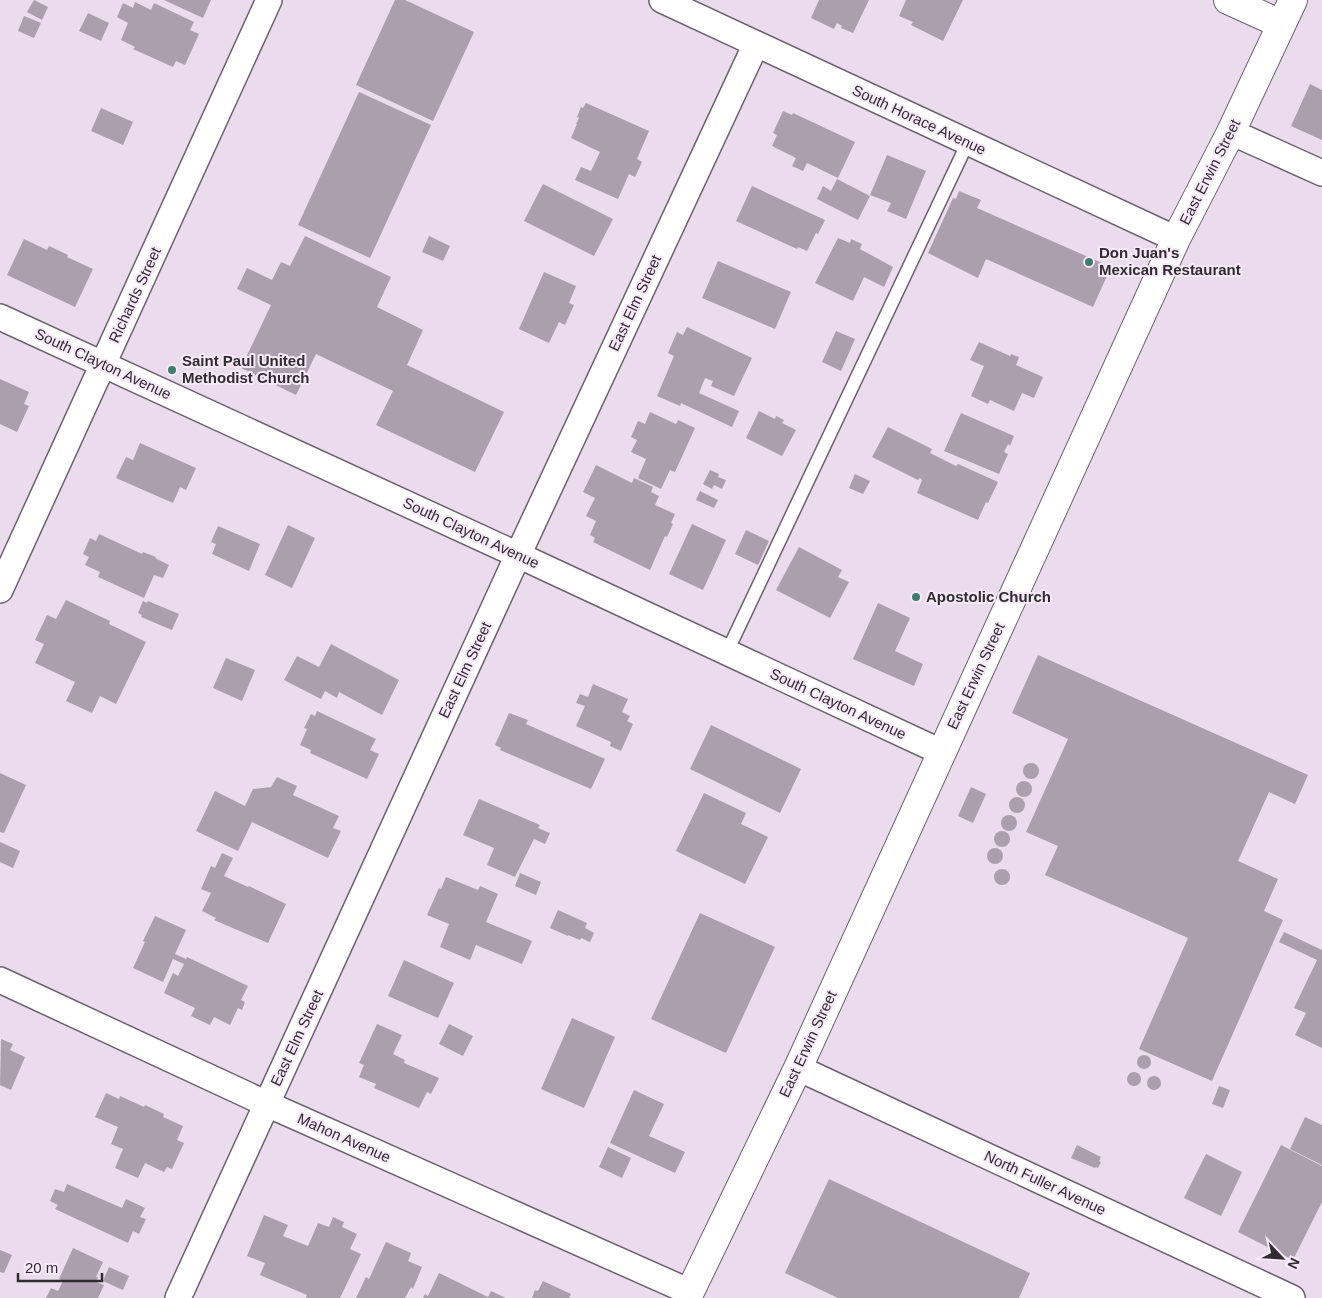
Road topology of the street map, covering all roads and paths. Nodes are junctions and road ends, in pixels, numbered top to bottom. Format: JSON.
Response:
{"nodes":[{"id":1,"x":269,"y":0,"type":"edge"},
{"id":2,"x":662,"y":0,"type":"edge"},
{"id":3,"x":1228,"y":0,"type":"edge"},
{"id":4,"x":1293,"y":0,"type":"edge"},
{"id":5,"x":1281,"y":24,"type":"junction"},
{"id":6,"x":756,"y":44,"type":"junction"},
{"id":7,"x":1231,"y":132,"type":"junction"},
{"id":8,"x":968,"y":142,"type":"junction"},
{"id":9,"x":1322,"y":173,"type":"edge"},
{"id":10,"x":1176,"y":239,"type":"junction"},
{"id":11,"x":0,"y":317,"type":"edge"},
{"id":12,"x":103,"y":364,"type":"junction"},
{"id":13,"x":518,"y":555,"type":"junction"},
{"id":14,"x":0,"y":590,"type":"edge"},
{"id":15,"x":728,"y":652,"type":"junction"},
{"id":16,"x":941,"y":752,"type":"junction"},
{"id":17,"x":0,"y":980,"type":"edge"},
{"id":18,"x":798,"y":1068,"type":"junction"},
{"id":19,"x":267,"y":1104,"type":"junction"},
{"id":20,"x":688,"y":1295,"type":"edge"},
{"id":21,"x":178,"y":1298,"type":"edge"},
{"id":22,"x":1292,"y":1298,"type":"edge"}],
"edges":[{"from":1,"to":12,"type":"street","name":"Richards Street"},
{"from":2,"to":6,"type":"street","name":"South Horace Avenue"},
{"from":3,"to":5,"type":"main road"},
{"from":4,"to":5,"type":"main road","name":"East Erwin Street"},
{"from":5,"to":7,"type":"main road","name":"East Erwin Street"},
{"from":6,"to":8,"type":"street","name":"South Horace Avenue"},
{"from":6,"to":13,"type":"street","name":"East Elm Street"},
{"from":7,"to":9,"type":"street"},
{"from":7,"to":10,"type":"main road","name":"East Erwin Street"},
{"from":8,"to":10,"type":"street","name":"South Horace Avenue"},
{"from":8,"to":15,"type":"lane"},
{"from":10,"to":16,"type":"main road","name":"East Erwin Street"},
{"from":11,"to":12,"type":"street","name":"South Clayton Avenue"},
{"from":12,"to":13,"type":"street","name":"South Clayton Avenue"},
{"from":12,"to":14,"type":"street","name":"Richards Street"},
{"from":13,"to":15,"type":"street","name":"South Clayton Avenue"},
{"from":13,"to":19,"type":"street","name":"East Elm Street"},
{"from":15,"to":16,"type":"street","name":"South Clayton Avenue"},
{"from":16,"to":18,"type":"main road","name":"East Erwin Street"},
{"from":17,"to":19,"type":"street","name":"Mahon Avenue"},
{"from":18,"to":20,"type":"main road","name":"East Erwin Street"},
{"from":18,"to":22,"type":"street","name":"North Fuller Avenue"},
{"from":19,"to":20,"type":"street","name":"Mahon Avenue"},
{"from":19,"to":21,"type":"street","name":"East Elm Street"}]}
